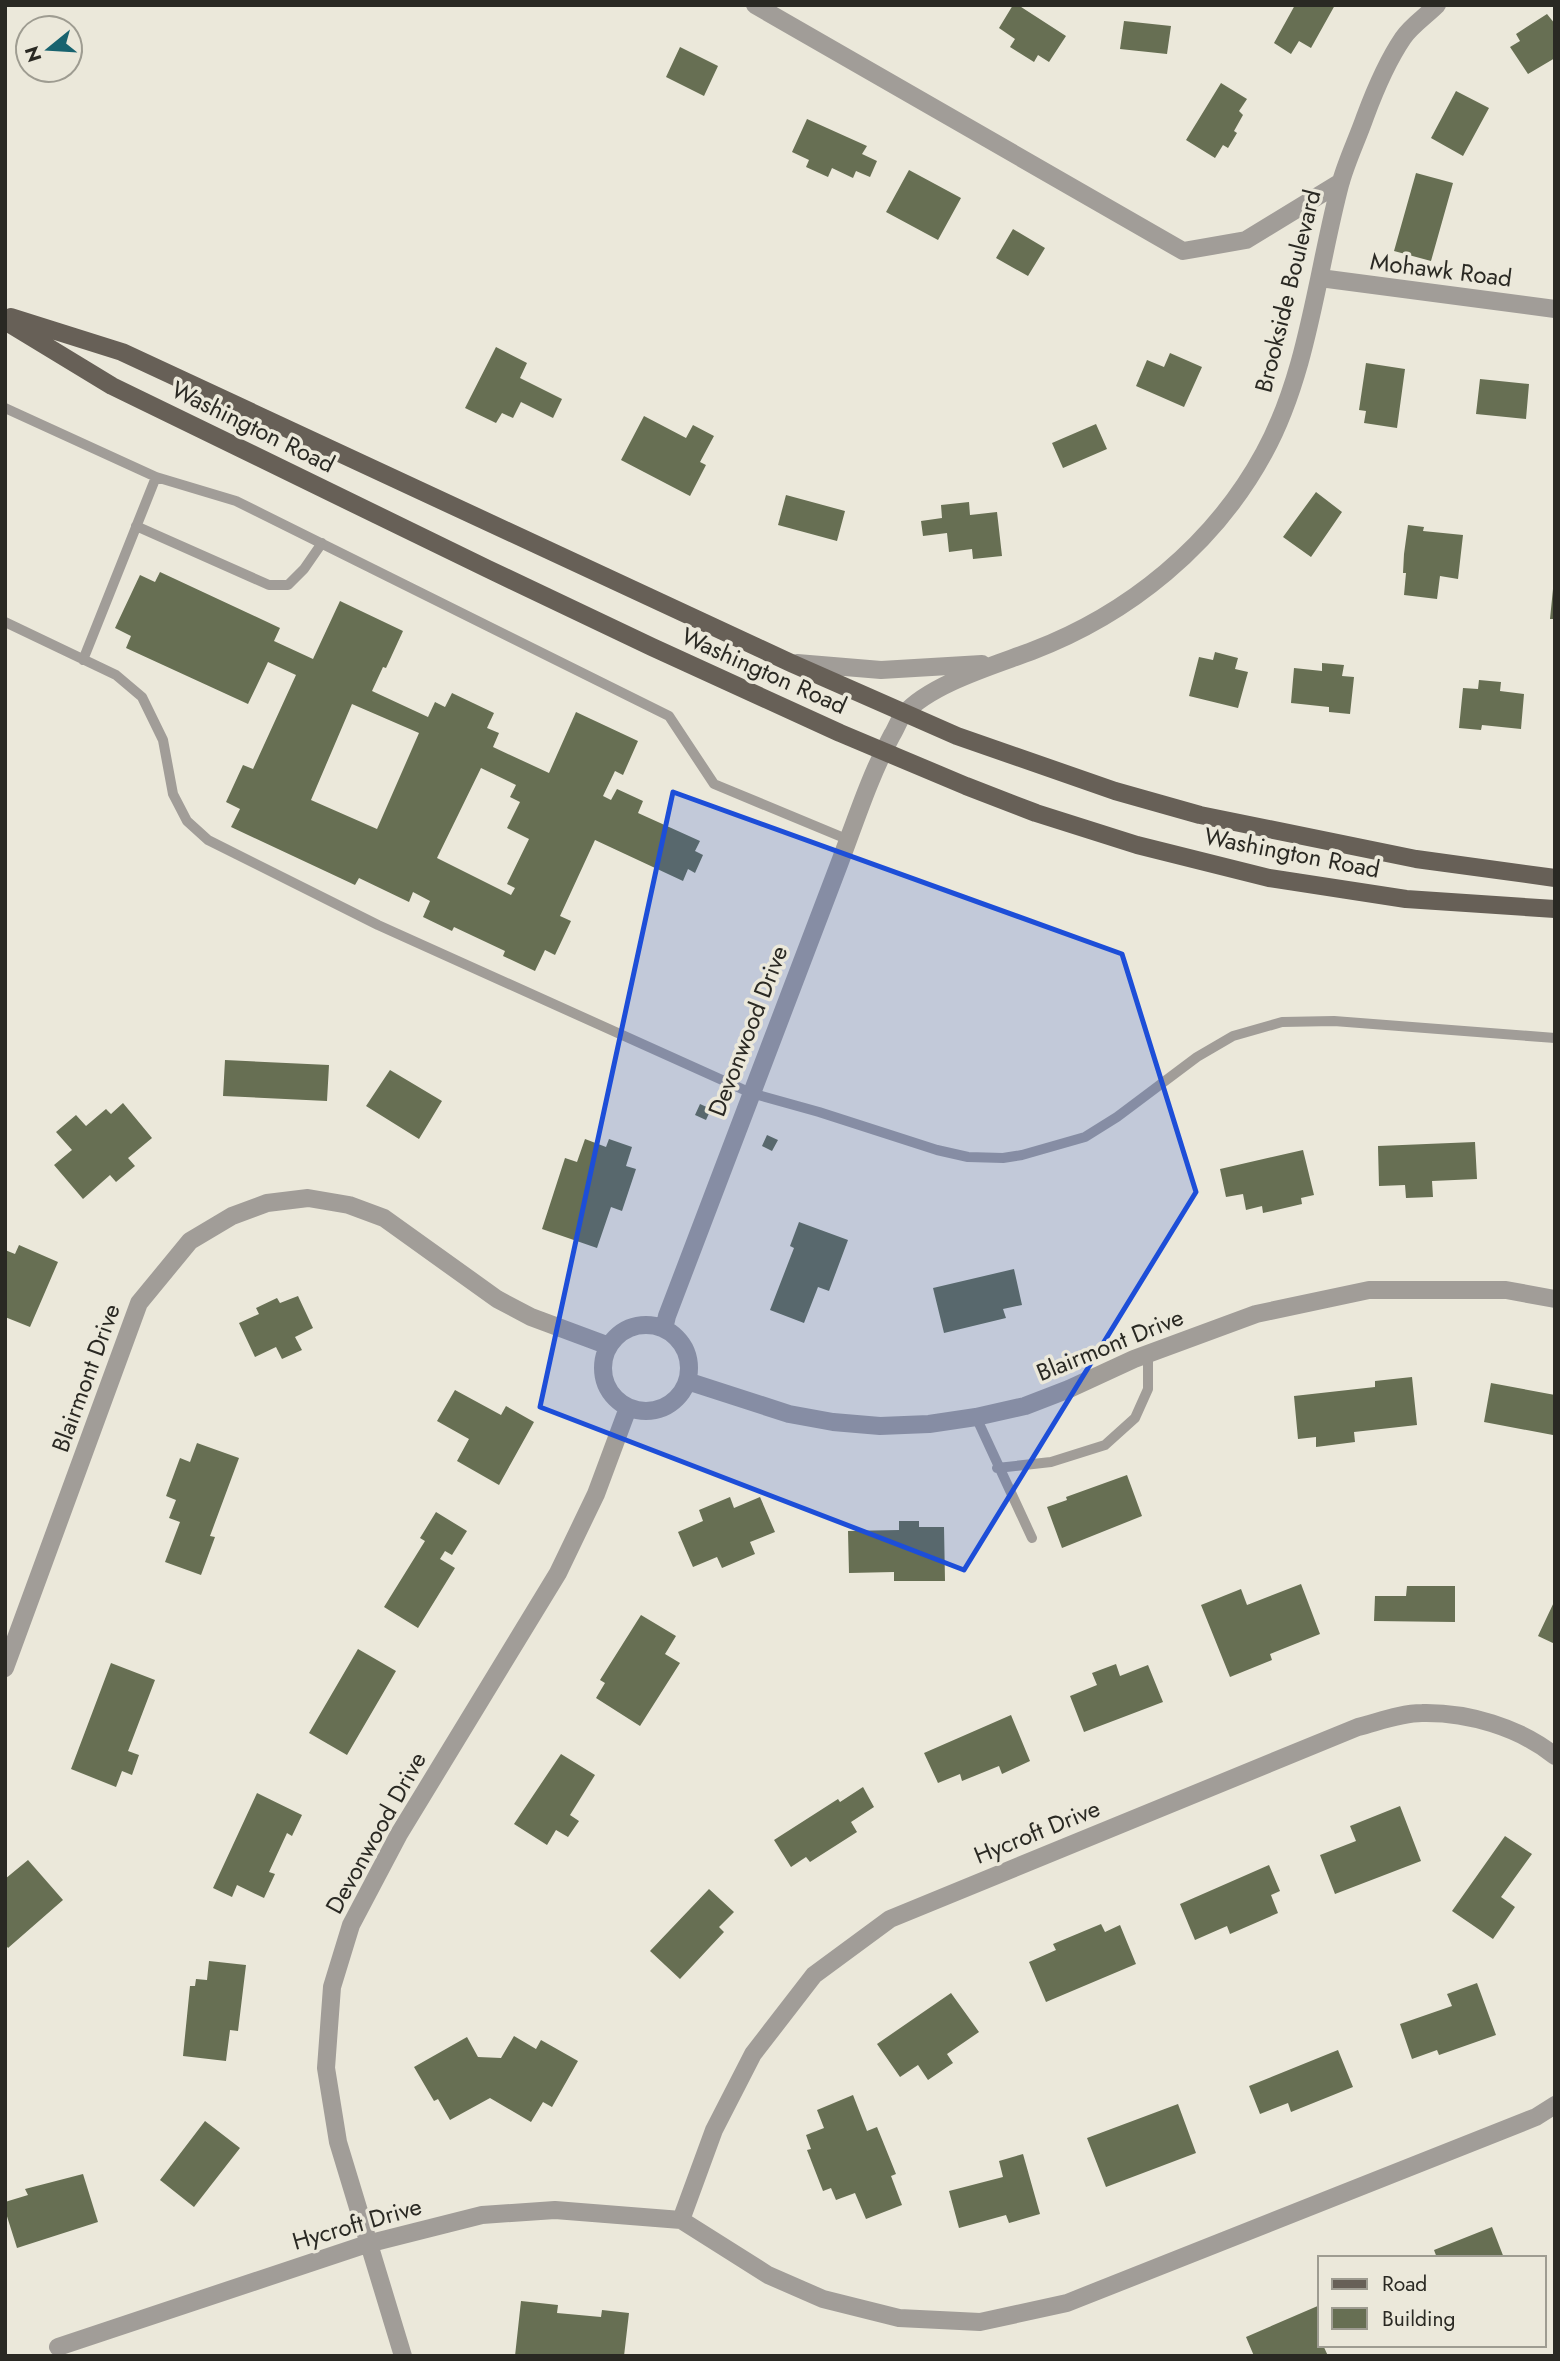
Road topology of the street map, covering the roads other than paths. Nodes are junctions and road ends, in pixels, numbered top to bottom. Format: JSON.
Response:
{"nodes":[{"id":1,"x":755,"y":5,"type":"edge"},
{"id":2,"x":1437,"y":5,"type":"edge"},
{"id":3,"x":1341,"y":182,"type":"junction"},
{"id":4,"x":1320,"y":278,"type":"junction"},
{"id":5,"x":1555,"y":309,"type":"edge"},
{"id":6,"x":5,"y":315,"type":"edge"},
{"id":7,"x":5,"y":321,"type":"edge"},
{"id":8,"x":5,"y":408,"type":"edge"},
{"id":9,"x":156,"y":477,"type":"junction"},
{"id":10,"x":136,"y":526,"type":"junction"},
{"id":11,"x":322,"y":543,"type":"junction"},
{"id":12,"x":5,"y":622,"type":"edge"},
{"id":13,"x":83,"y":660,"type":"junction"},
{"id":14,"x":1003,"y":662,"type":"junction"},
{"id":15,"x":791,"y":663,"type":"junction"},
{"id":16,"x":904,"y":714,"type":"junction"},
{"id":17,"x":883,"y":752,"type":"junction"},
{"id":18,"x":849,"y":840,"type":"junction"},
{"id":19,"x":1555,"y":878,"type":"edge"},
{"id":20,"x":1555,"y":909,"type":"edge"},
{"id":21,"x":1555,"y":1038,"type":"edge"},
{"id":22,"x":751,"y":1093,"type":"junction"},
{"id":23,"x":1555,"y":1299,"type":"edge"},
{"id":24,"x":664,"y":1329,"type":"junction"},
{"id":25,"x":609,"y":1346,"type":"junction"},
{"id":26,"x":1148,"y":1354,"type":"junction"},
{"id":27,"x":687,"y":1381,"type":"junction"},
{"id":28,"x":628,"y":1408,"type":"junction"},
{"id":29,"x":976,"y":1417,"type":"junction"},
{"id":30,"x":997,"y":1468,"type":"junction"},
{"id":31,"x":1032,"y":1538,"type":"dead end"},
{"id":32,"x":5,"y":1668,"type":"edge"},
{"id":33,"x":1555,"y":1756,"type":"edge"},
{"id":34,"x":1555,"y":2105,"type":"edge"},
{"id":35,"x":681,"y":2220,"type":"junction"},
{"id":36,"x":367,"y":2244,"type":"junction"},
{"id":37,"x":58,"y":2347,"type":"dead end"},
{"id":38,"x":403,"y":2356,"type":"edge"}],
"edges":[{"from":1,"to":3,"type":"street","name":"Brookside Boulevard"},
{"from":2,"to":3,"type":"street"},
{"from":3,"to":4,"type":"street","name":"Brookside Boulevard"},
{"from":4,"to":5,"type":"street","name":"Mohawk Road"},
{"from":4,"to":14,"type":"street","name":"Brookside Boulevard"},
{"from":6,"to":15,"type":"main road","name":"Washington Road"},
{"from":7,"to":17,"type":"main road","name":"Washington Road"},
{"from":8,"to":9,"type":"lane"},
{"from":9,"to":10,"type":"lane"},
{"from":9,"to":11,"type":"lane"},
{"from":10,"to":11,"type":"lane"},
{"from":10,"to":13,"type":"lane"},
{"from":11,"to":18,"type":"lane"},
{"from":12,"to":13,"type":"lane"},
{"from":13,"to":22,"type":"lane"},
{"from":14,"to":15,"type":"street"},
{"from":14,"to":16,"type":"street","name":"Brookside Boulevard"},
{"from":15,"to":16,"type":"main road","name":"Washington Road"},
{"from":16,"to":17,"type":"street","name":"Devonwood Drive"},
{"from":16,"to":19,"type":"main road","name":"Washington Road"},
{"from":17,"to":18,"type":"street","name":"Devonwood Drive"},
{"from":17,"to":20,"type":"main road","name":"Washington Road"},
{"from":18,"to":22,"type":"street","name":"Devonwood Drive"},
{"from":21,"to":22,"type":"lane"},
{"from":22,"to":24,"type":"street","name":"Devonwood Drive"},
{"from":23,"to":26,"type":"street","name":"Blairmont Drive"},
{"from":24,"to":25,"type":"street"},
{"from":24,"to":27,"type":"street"},
{"from":25,"to":28,"type":"street"},
{"from":25,"to":32,"type":"street","name":"Blairmont Drive"},
{"from":26,"to":29,"type":"street","name":"Blairmont Drive"},
{"from":26,"to":30,"type":"lane"},
{"from":27,"to":28,"type":"street"},
{"from":27,"to":29,"type":"street","name":"Blairmont Drive"},
{"from":28,"to":36,"type":"street","name":"Devonwood Drive"},
{"from":29,"to":30,"type":"lane"},
{"from":30,"to":31,"type":"lane"},
{"from":33,"to":35,"type":"street","name":"Hycroft Drive"},
{"from":34,"to":35,"type":"street","name":"Hycroft Drive"},
{"from":35,"to":36,"type":"street","name":"Hycroft Drive"},
{"from":36,"to":37,"type":"street","name":"Hycroft Drive"},
{"from":36,"to":38,"type":"street","name":"Devonwood Drive"}]}
